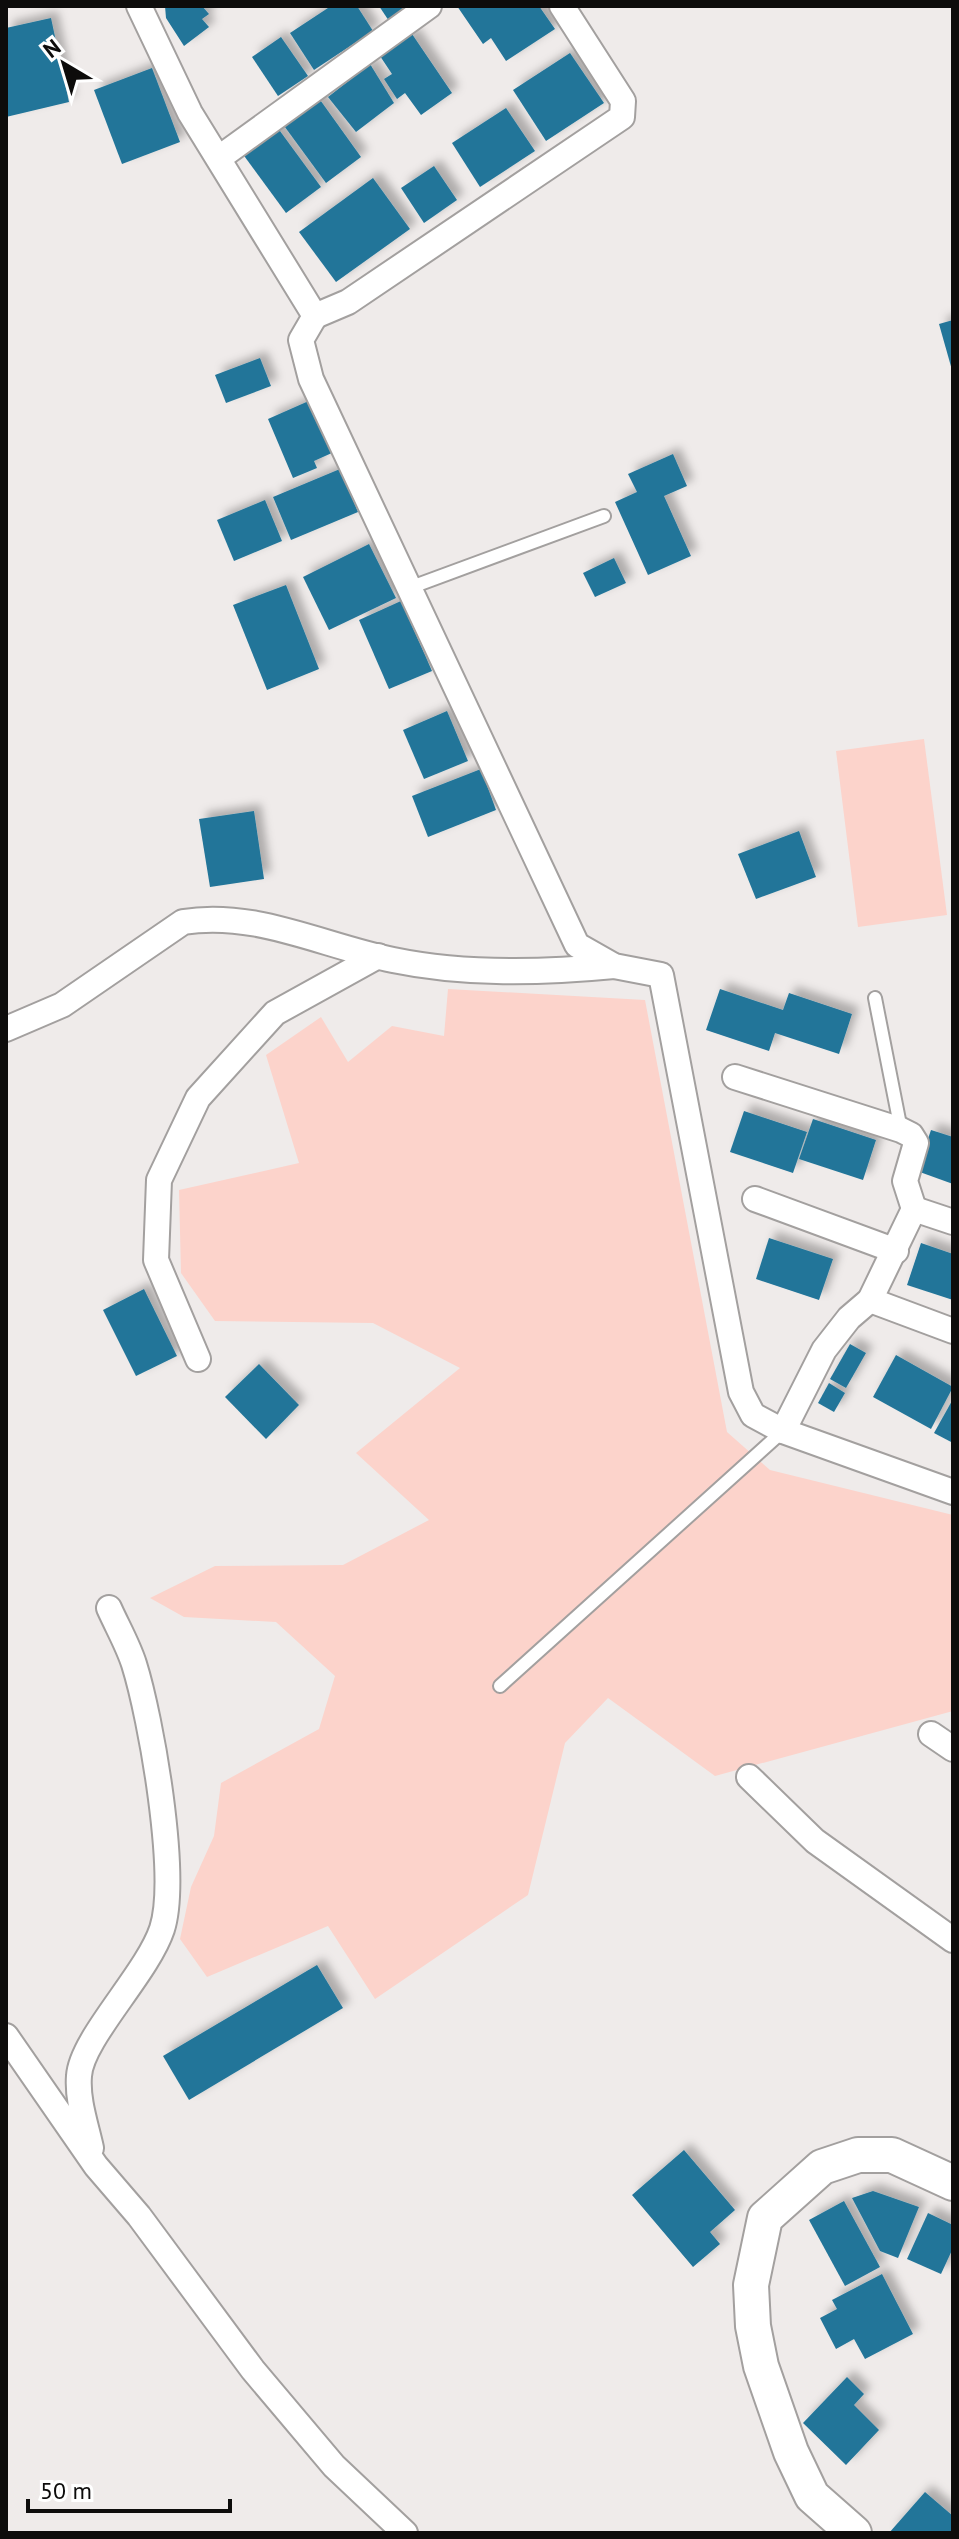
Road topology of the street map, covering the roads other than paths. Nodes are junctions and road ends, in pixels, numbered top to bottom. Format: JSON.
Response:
{"nodes":[{"id":1,"x":139,"y":6,"type":"edge"},
{"id":2,"x":429,"y":6,"type":"edge"},
{"id":3,"x":562,"y":6,"type":"edge"},
{"id":4,"x":219,"y":158,"type":"junction"},
{"id":5,"x":315,"y":316,"type":"junction"},
{"id":6,"x":604,"y":516,"type":"dead end"},
{"id":7,"x":409,"y":588,"type":"junction"},
{"id":8,"x":378,"y":956,"type":"junction"},
{"id":9,"x":614,"y":966,"type":"junction"},
{"id":10,"x":875,"y":998,"type":"dead end"},
{"id":11,"x":6,"y":1029,"type":"edge"},
{"id":12,"x":735,"y":1077,"type":"dead end"},
{"id":13,"x":901,"y":1130,"type":"junction"},
{"id":14,"x":755,"y":1199,"type":"dead end"},
{"id":15,"x":914,"y":1209,"type":"junction"},
{"id":16,"x":953,"y":1222,"type":"edge"},
{"id":17,"x":896,"y":1251,"type":"junction"},
{"id":18,"x":870,"y":1300,"type":"junction"},
{"id":19,"x":953,"y":1331,"type":"edge"},
{"id":20,"x":198,"y":1359,"type":"dead end"},
{"id":21,"x":783,"y":1431,"type":"junction"},
{"id":22,"x":953,"y":1492,"type":"edge"},
{"id":23,"x":109,"y":1608,"type":"dead end"},
{"id":24,"x":500,"y":1686,"type":"dead end"},
{"id":25,"x":931,"y":1734,"type":"dead end"},
{"id":26,"x":953,"y":1749,"type":"edge"},
{"id":27,"x":749,"y":1777,"type":"dead end"},
{"id":28,"x":953,"y":1940,"type":"edge"},
{"id":29,"x":6,"y":2036,"type":"edge"},
{"id":30,"x":96,"y":2166,"type":"junction"},
{"id":31,"x":953,"y":2183,"type":"edge"},
{"id":32,"x":405,"y":2533,"type":"edge"},
{"id":33,"x":854,"y":2533,"type":"edge"}],
"edges":[{"from":1,"to":4,"type":"street"},
{"from":2,"to":4,"type":"street"},
{"from":3,"to":5,"type":"street"},
{"from":4,"to":5,"type":"street"},
{"from":5,"to":7,"type":"street"},
{"from":6,"to":7,"type":"lane"},
{"from":7,"to":9,"type":"street"},
{"from":8,"to":9,"type":"street"},
{"from":8,"to":11,"type":"street"},
{"from":8,"to":20,"type":"street"},
{"from":9,"to":21,"type":"street"},
{"from":10,"to":13,"type":"lane"},
{"from":12,"to":13,"type":"street"},
{"from":13,"to":15,"type":"street"},
{"from":14,"to":17,"type":"street"},
{"from":15,"to":16,"type":"street"},
{"from":15,"to":17,"type":"street"},
{"from":17,"to":18,"type":"street"},
{"from":18,"to":19,"type":"street"},
{"from":18,"to":21,"type":"street"},
{"from":21,"to":22,"type":"street"},
{"from":21,"to":24,"type":"lane"},
{"from":23,"to":30,"type":"street"},
{"from":25,"to":26,"type":"street"},
{"from":27,"to":28,"type":"street"},
{"from":29,"to":30,"type":"street"},
{"from":30,"to":32,"type":"street"},
{"from":31,"to":33,"type":"main road"}]}
